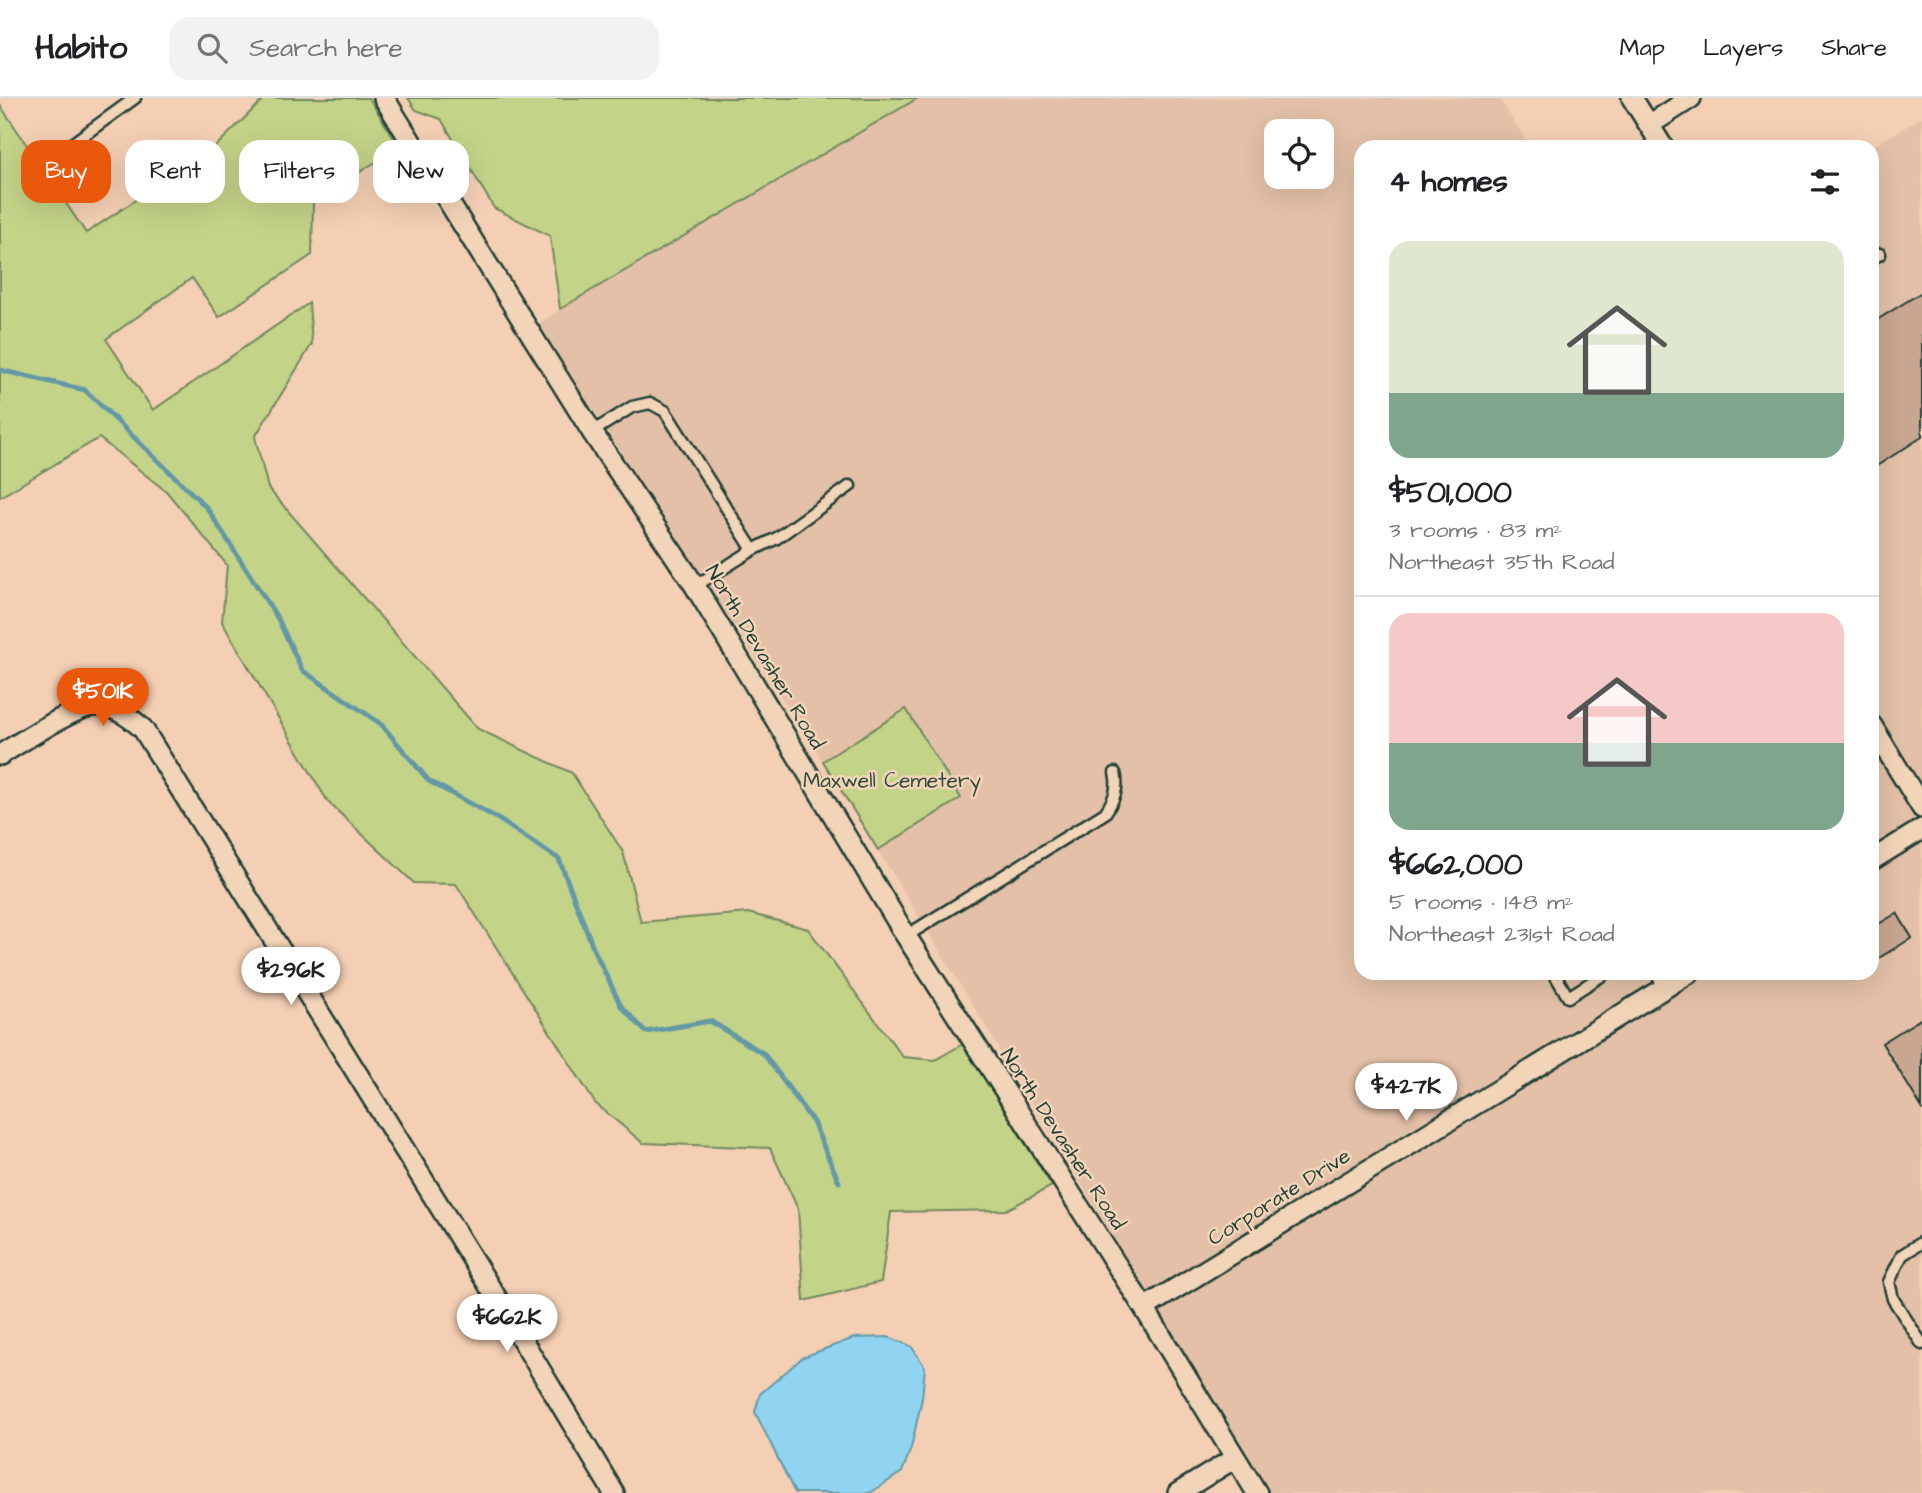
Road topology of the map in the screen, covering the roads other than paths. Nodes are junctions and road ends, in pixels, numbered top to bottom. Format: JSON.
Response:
{"nodes":[{"id":1,"x":135,"y":98,"type":"edge"},
{"id":2,"x":384,"y":98,"type":"edge"},
{"id":3,"x":1632,"y":98,"type":"edge"},
{"id":4,"x":1691,"y":98,"type":"edge"},
{"id":5,"x":1649,"y":125,"type":"junction"},
{"id":6,"x":77,"y":140,"type":"edge"},
{"id":7,"x":1658,"y":140,"type":"edge"},
{"id":8,"x":592,"y":432,"type":"junction"},
{"id":9,"x":849,"y":486,"type":"dead end"},
{"id":10,"x":753,"y":550,"type":"junction"},
{"id":11,"x":695,"y":586,"type":"junction"},
{"id":12,"x":1879,"y":737,"type":"edge"},
{"id":13,"x":0,"y":755,"type":"edge"},
{"id":14,"x":1115,"y":772,"type":"dead end"},
{"id":15,"x":1922,"y":808,"type":"edge"},
{"id":16,"x":1922,"y":829,"type":"edge"},
{"id":17,"x":1879,"y":856,"type":"edge"},
{"id":18,"x":906,"y":936,"type":"junction"},
{"id":19,"x":1558,"y":980,"type":"edge"},
{"id":20,"x":1595,"y":980,"type":"edge"},
{"id":21,"x":1660,"y":980,"type":"edge"},
{"id":22,"x":1922,"y":1242,"type":"edge"},
{"id":23,"x":1144,"y":1308,"type":"junction"},
{"id":24,"x":1922,"y":1344,"type":"edge"},
{"id":25,"x":1235,"y":1458,"type":"junction"},
{"id":26,"x":614,"y":1493,"type":"edge"},
{"id":27,"x":1178,"y":1493,"type":"edge"},
{"id":28,"x":1257,"y":1493,"type":"edge"}],
"edges":[{"from":1,"to":6,"type":"lane"},
{"from":2,"to":8,"type":"street","name":"North Devasher Road"},
{"from":3,"to":5,"type":"street"},
{"from":4,"to":5,"type":"street"},
{"from":5,"to":7,"type":"street"},
{"from":8,"to":10,"type":"lane"},
{"from":8,"to":11,"type":"street","name":"North Devasher Road"},
{"from":9,"to":10,"type":"lane"},
{"from":10,"to":11,"type":"lane"},
{"from":11,"to":18,"type":"street","name":"North Devasher Road"},
{"from":12,"to":15,"type":"street"},
{"from":13,"to":26,"type":"street"},
{"from":14,"to":18,"type":"lane"},
{"from":16,"to":17,"type":"street"},
{"from":18,"to":23,"type":"street","name":"North Devasher Road"},
{"from":19,"to":20,"type":"lane"},
{"from":21,"to":23,"type":"street","name":"Corporate Drive"},
{"from":22,"to":24,"type":"lane"},
{"from":23,"to":25,"type":"street","name":"North Devasher Road"},
{"from":25,"to":27,"type":"street"},
{"from":25,"to":28,"type":"street","name":"North Devasher Road"}]}
